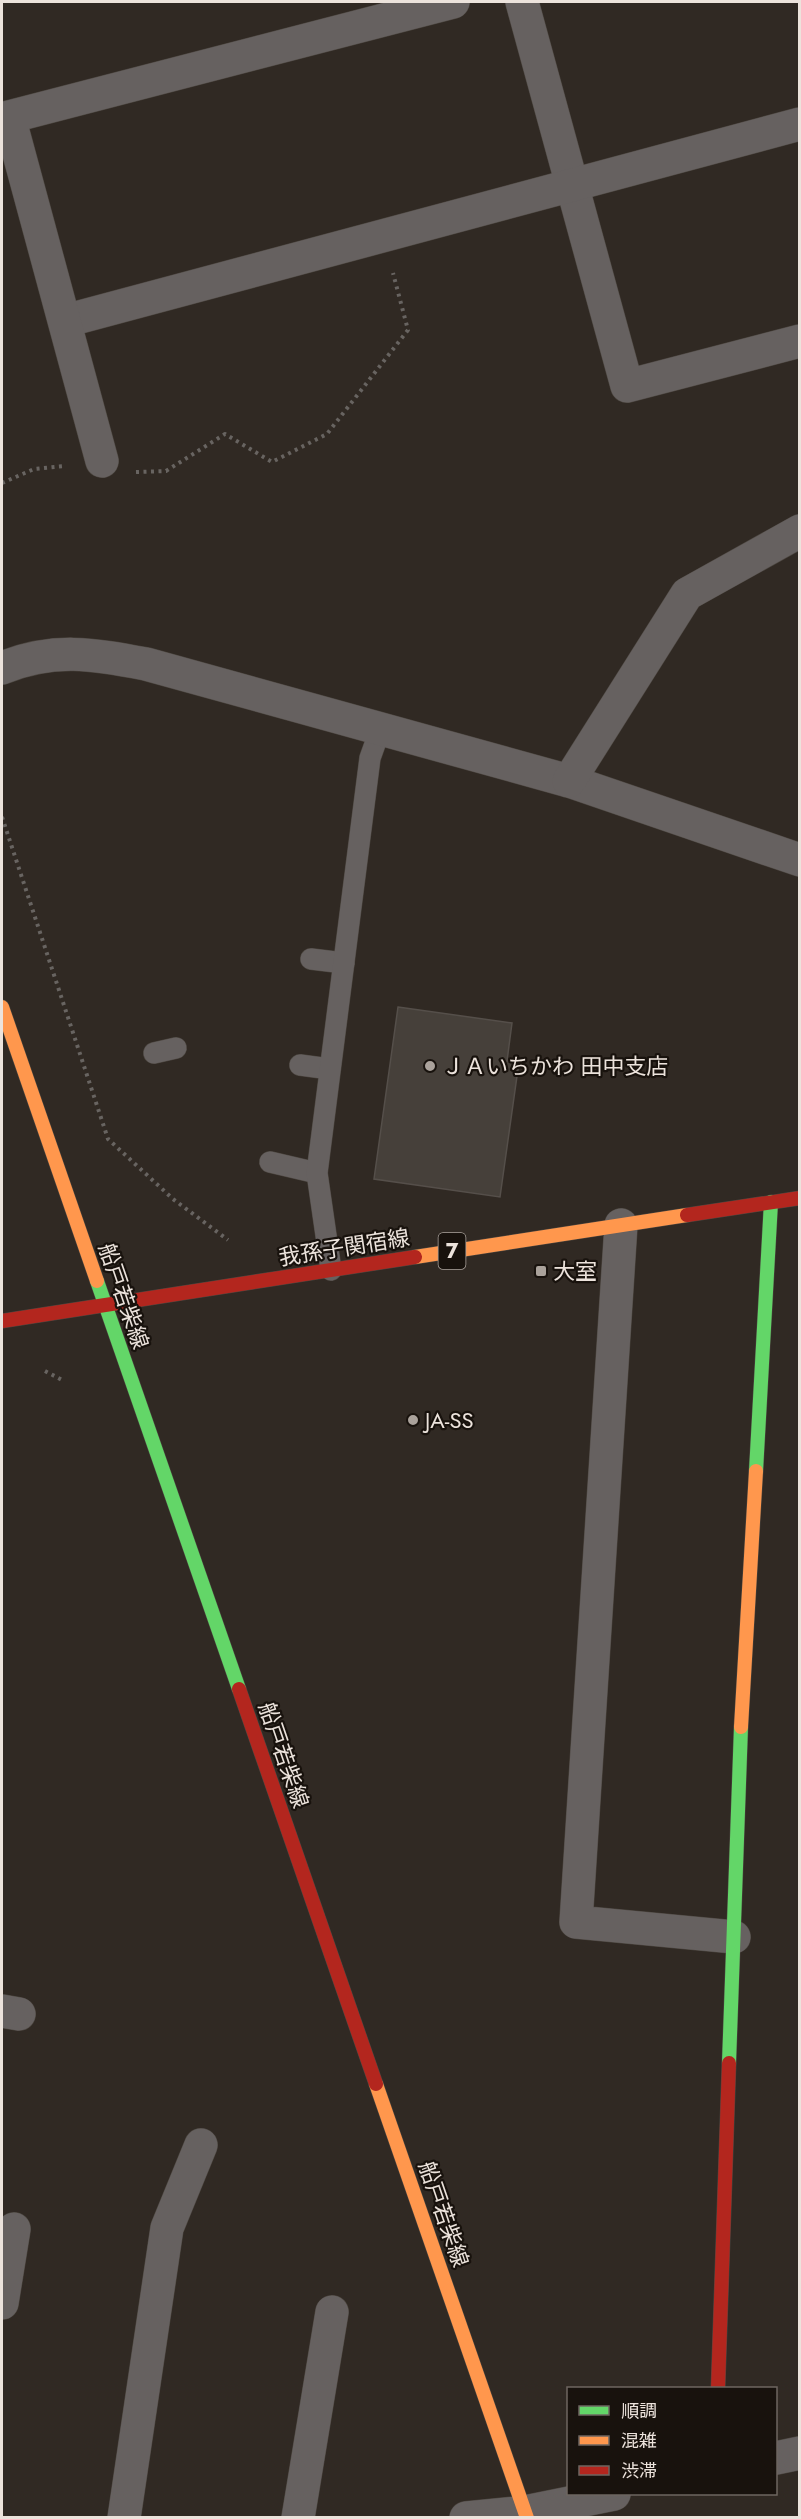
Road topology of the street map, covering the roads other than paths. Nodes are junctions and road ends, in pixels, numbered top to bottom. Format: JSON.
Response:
{"nodes":[{"id":1,"x":453,"y":2,"type":"edge"},
{"id":2,"x":522,"y":2,"type":"edge"},
{"id":3,"x":800,"y":124,"type":"edge"},
{"id":4,"x":571,"y":186,"type":"junction"},
{"id":5,"x":65,"y":321,"type":"junction"},
{"id":6,"x":800,"y":341,"type":"edge"},
{"id":7,"x":102,"y":461,"type":"road end"},
{"id":8,"x":800,"y":531,"type":"edge"},
{"id":9,"x":2,"y":668,"type":"edge"},
{"id":10,"x":380,"y":730,"type":"junction"},
{"id":11,"x":569,"y":781,"type":"junction"},
{"id":12,"x":800,"y":860,"type":"edge"},
{"id":13,"x":311,"y":958,"type":"dead end"},
{"id":14,"x":344,"y":963,"type":"junction"},
{"id":15,"x":2,"y":1007,"type":"edge"},
{"id":16,"x":177,"y":1048,"type":"dead end"},
{"id":17,"x":154,"y":1053,"type":"dead end"},
{"id":18,"x":300,"y":1065,"type":"dead end"},
{"id":19,"x":330,"y":1069,"type":"junction"},
{"id":20,"x":270,"y":1162,"type":"dead end"},
{"id":21,"x":316,"y":1173,"type":"junction"},
{"id":22,"x":800,"y":1198,"type":"edge"},
{"id":23,"x":771,"y":1202,"type":"junction"},
{"id":24,"x":621,"y":1225,"type":"junction"},
{"id":25,"x":331,"y":1270,"type":"junction"},
{"id":26,"x":105,"y":1304,"type":"junction"},
{"id":27,"x":2,"y":1321,"type":"edge"},
{"id":28,"x":734,"y":1937,"type":"junction"},
{"id":29,"x":201,"y":2145,"type":"dead end"},
{"id":30,"x":14,"y":2229,"type":"dead end"},
{"id":31,"x":2,"y":2303,"type":"edge"},
{"id":32,"x":332,"y":2312,"type":"dead end"},
{"id":33,"x":718,"y":2387,"type":"edge"},
{"id":34,"x":800,"y":2452,"type":"edge"},
{"id":35,"x":777,"y":2458,"type":"edge"},
{"id":36,"x":606,"y":2495,"type":"edge"},
{"id":37,"x":526,"y":2515,"type":"edge"},
{"id":38,"x":124,"y":2517,"type":"edge"},
{"id":39,"x":298,"y":2517,"type":"edge"},
{"id":40,"x":466,"y":2517,"type":"edge"}],
"edges":[{"from":1,"to":5,"type":"street"},
{"from":2,"to":4,"type":"street"},
{"from":3,"to":4,"type":"street"},
{"from":4,"to":5,"type":"street"},
{"from":4,"to":6,"type":"street"},
{"from":5,"to":7,"type":"street"},
{"from":8,"to":11,"type":"street"},
{"from":9,"to":10,"type":"street"},
{"from":10,"to":11,"type":"street"},
{"from":10,"to":14,"type":"lane"},
{"from":11,"to":12,"type":"street"},
{"from":13,"to":14,"type":"lane"},
{"from":14,"to":19,"type":"lane"},
{"from":15,"to":26,"type":"street","name":"船戸若柴線"},
{"from":16,"to":17,"type":"lane"},
{"from":18,"to":19,"type":"lane"},
{"from":19,"to":21,"type":"lane"},
{"from":20,"to":21,"type":"lane"},
{"from":21,"to":25,"type":"lane"},
{"from":22,"to":23,"type":"street","name":"我孫子関宿線","number":"7"},
{"from":23,"to":24,"type":"street","name":"我孫子関宿線","number":"7"},
{"from":23,"to":28,"type":"street"},
{"from":24,"to":25,"type":"street","name":"我孫子関宿線","number":"7"},
{"from":24,"to":28,"type":"street"},
{"from":25,"to":26,"type":"street","name":"我孫子関宿線","number":"7"},
{"from":26,"to":27,"type":"street","name":"我孫子関宿線","number":"7"},
{"from":26,"to":37,"type":"street","name":"船戸若柴線"},
{"from":28,"to":33,"type":"street"},
{"from":29,"to":38,"type":"street"},
{"from":30,"to":31,"type":"street"},
{"from":32,"to":39,"type":"street"},
{"from":34,"to":35,"type":"street"},
{"from":36,"to":37,"type":"street"},
{"from":37,"to":40,"type":"street"}]}
